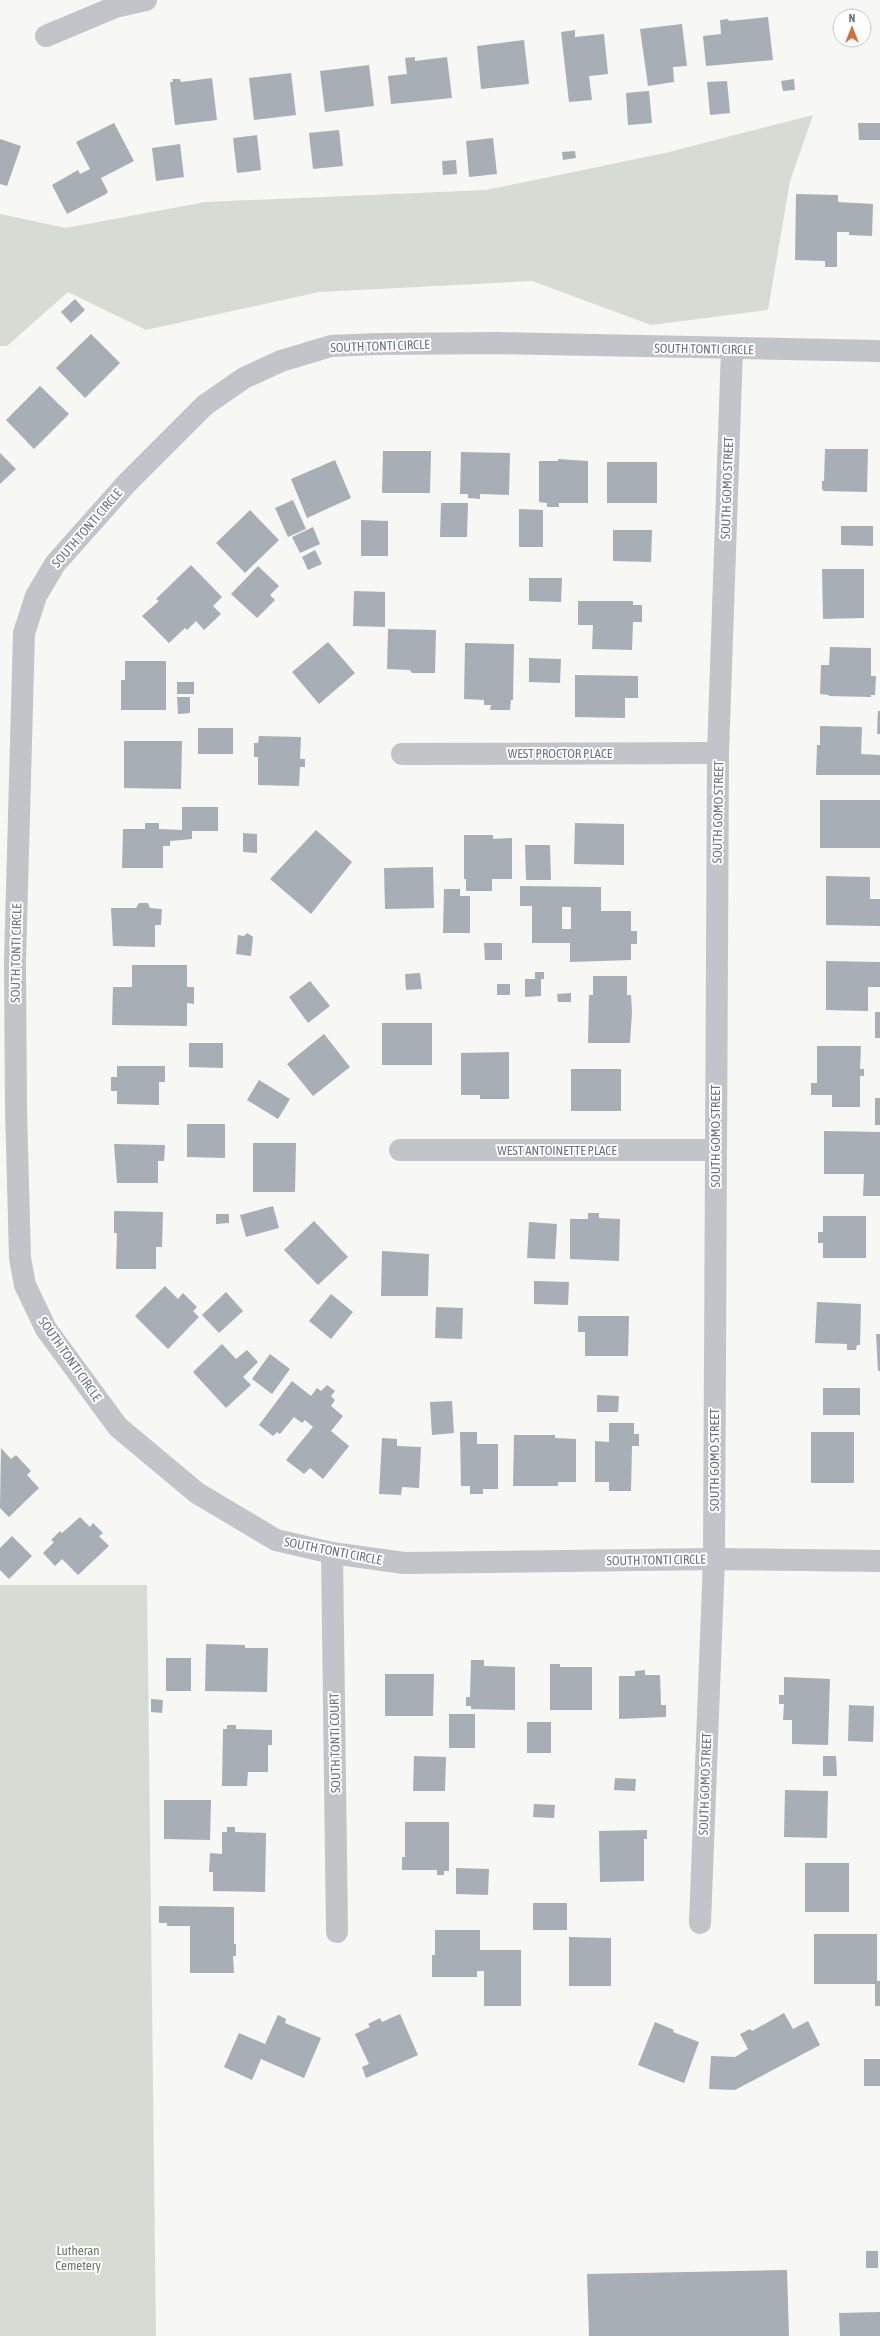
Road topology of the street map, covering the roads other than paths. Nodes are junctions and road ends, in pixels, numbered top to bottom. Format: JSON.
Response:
{"nodes":[{"id":1,"x":146,"y":0,"type":"edge"},
{"id":2,"x":46,"y":36,"type":"dead end"},
{"id":3,"x":732,"y":350,"type":"junction"},
{"id":4,"x":880,"y":351,"type":"edge"},
{"id":5,"x":718,"y":753,"type":"junction"},
{"id":6,"x":402,"y":754,"type":"dead end"},
{"id":7,"x":400,"y":1150,"type":"dead end"},
{"id":8,"x":715,"y":1150,"type":"junction"},
{"id":9,"x":332,"y":1553,"type":"junction"},
{"id":10,"x":714,"y":1559,"type":"junction"},
{"id":11,"x":880,"y":1561,"type":"edge"},
{"id":12,"x":700,"y":1923,"type":"dead end"},
{"id":13,"x":338,"y":1932,"type":"dead end"}],
"edges":[{"from":1,"to":2,"type":"street"},
{"from":3,"to":4,"type":"street","name":"SOUTH TONTI CIRCLE"},
{"from":3,"to":5,"type":"street","name":"SOUTH GOMO STREET"},
{"from":3,"to":9,"type":"street","name":"SOUTH TONTI CIRCLE"},
{"from":5,"to":6,"type":"street","name":"WEST PROCTOR PLACE"},
{"from":5,"to":8,"type":"street","name":"SOUTH GOMO STREET"},
{"from":7,"to":8,"type":"street","name":"WEST ANTOINETTE PLACE"},
{"from":8,"to":10,"type":"street","name":"SOUTH GOMO STREET"},
{"from":9,"to":10,"type":"street","name":"SOUTH TONTI CIRCLE"},
{"from":9,"to":13,"type":"street","name":"SOUTH TONTI COURT"},
{"from":10,"to":11,"type":"street","name":"SOUTH TONTI CIRCLE"},
{"from":10,"to":12,"type":"street","name":"SOUTH GOMO STREET"}]}
